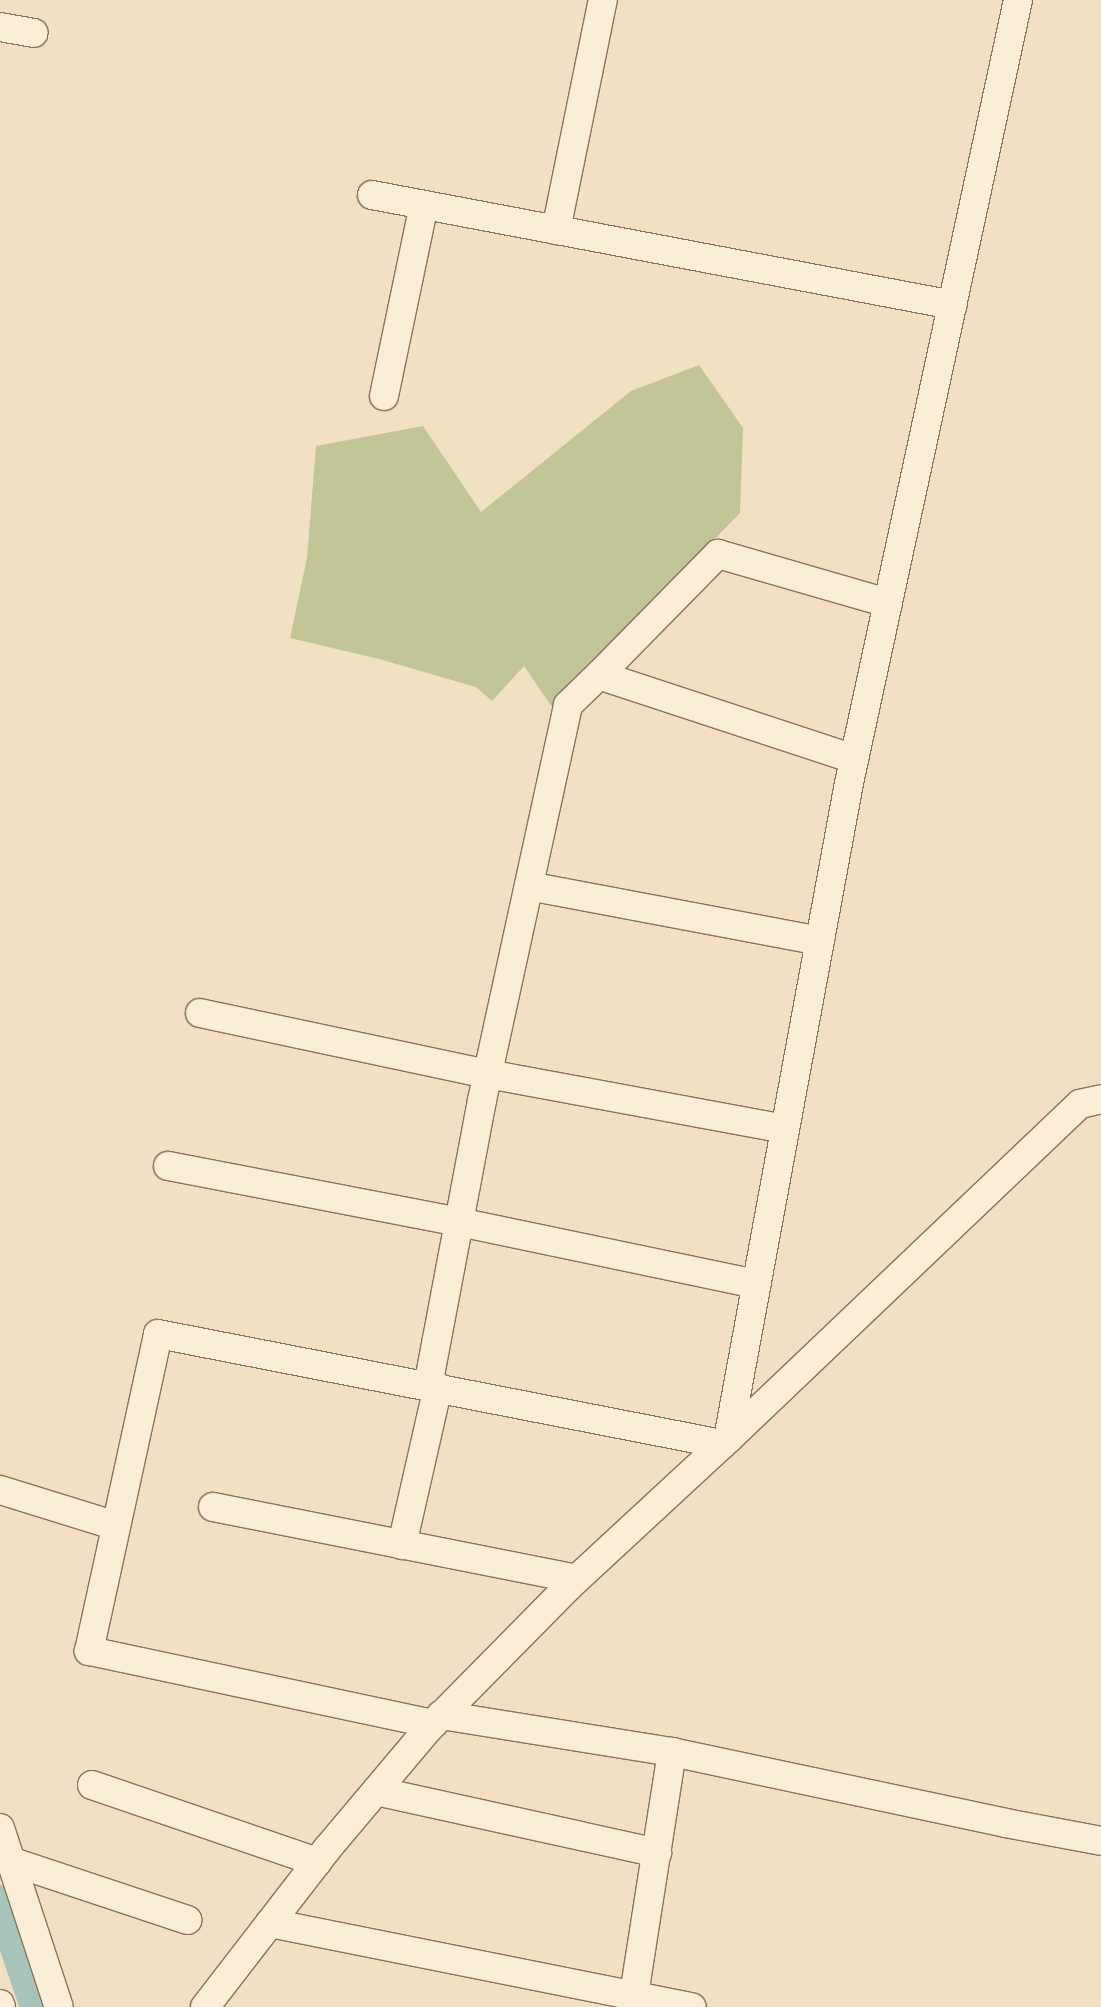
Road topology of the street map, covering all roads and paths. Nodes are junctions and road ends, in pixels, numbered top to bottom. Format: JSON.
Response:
{"nodes":[{"id":1,"x":603,"y":0,"type":"edge"},
{"id":2,"x":1018,"y":0,"type":"edge"},
{"id":3,"x":0,"y":27,"type":"edge"},
{"id":4,"x":33,"y":33,"type":"dead end"},
{"id":5,"x":372,"y":195,"type":"dead end"},
{"id":6,"x":424,"y":205,"type":"junction"},
{"id":7,"x":556,"y":230,"type":"junction"},
{"id":8,"x":952,"y":305,"type":"junction"},
{"id":9,"x":384,"y":396,"type":"dead end"},
{"id":10,"x":888,"y":604,"type":"junction"},
{"id":11,"x":599,"y":675,"type":"junction"},
{"id":12,"x":854,"y":759,"type":"junction"},
{"id":13,"x":529,"y":886,"type":"junction"},
{"id":14,"x":820,"y":941,"type":"junction"},
{"id":15,"x":200,"y":1013,"type":"dead end"},
{"id":16,"x":488,"y":1074,"type":"junction"},
{"id":17,"x":1101,"y":1099,"type":"edge"},
{"id":18,"x":785,"y":1129,"type":"junction"},
{"id":19,"x":168,"y":1166,"type":"dead end"},
{"id":20,"x":459,"y":1222,"type":"junction"},
{"id":21,"x":757,"y":1284,"type":"junction"},
{"id":22,"x":433,"y":1386,"type":"junction"},
{"id":23,"x":725,"y":1442,"type":"junction"},
{"id":24,"x":0,"y":1490,"type":"edge"},
{"id":25,"x":213,"y":1507,"type":"dead end"},
{"id":26,"x":116,"y":1526,"type":"junction"},
{"id":27,"x":402,"y":1545,"type":"junction"},
{"id":28,"x":576,"y":1579,"type":"junction"},
{"id":29,"x":437,"y":1720,"type":"junction"},
{"id":30,"x":672,"y":1752,"type":"junction"},
{"id":31,"x":92,"y":1785,"type":"dead end"},
{"id":32,"x":376,"y":1791,"type":"junction"},
{"id":33,"x":0,"y":1828,"type":"edge"},
{"id":34,"x":1101,"y":1841,"type":"edge"},
{"id":35,"x":657,"y":1853,"type":"junction"},
{"id":36,"x":10,"y":1861,"type":"junction"},
{"id":37,"x":317,"y":1862,"type":"junction"},
{"id":38,"x":187,"y":1920,"type":"dead end"},
{"id":39,"x":270,"y":1923,"type":"junction"},
{"id":40,"x":634,"y":2001,"type":"edge"},
{"id":41,"x":59,"y":2007,"type":"edge"},
{"id":42,"x":205,"y":2007,"type":"edge"},
{"id":43,"x":692,"y":2007,"type":"edge"}],
"edges":[{"from":1,"to":7,"type":"street"},
{"from":2,"to":8,"type":"street"},
{"from":3,"to":4,"type":"street"},
{"from":5,"to":6,"type":"street"},
{"from":6,"to":7,"type":"street"},
{"from":6,"to":9,"type":"street"},
{"from":7,"to":8,"type":"street"},
{"from":8,"to":10,"type":"street"},
{"from":10,"to":11,"type":"street"},
{"from":10,"to":12,"type":"street"},
{"from":11,"to":12,"type":"street"},
{"from":11,"to":13,"type":"street"},
{"from":12,"to":14,"type":"street"},
{"from":13,"to":14,"type":"street"},
{"from":13,"to":16,"type":"street"},
{"from":14,"to":18,"type":"street"},
{"from":15,"to":16,"type":"street"},
{"from":16,"to":18,"type":"street"},
{"from":16,"to":20,"type":"street"},
{"from":17,"to":23,"type":"street"},
{"from":18,"to":21,"type":"street"},
{"from":19,"to":20,"type":"street"},
{"from":20,"to":21,"type":"street"},
{"from":20,"to":22,"type":"street"},
{"from":21,"to":23,"type":"street"},
{"from":22,"to":23,"type":"street"},
{"from":22,"to":26,"type":"street"},
{"from":22,"to":27,"type":"street"},
{"from":23,"to":28,"type":"street"},
{"from":24,"to":26,"type":"street"},
{"from":25,"to":27,"type":"street"},
{"from":26,"to":29,"type":"street"},
{"from":27,"to":28,"type":"street"},
{"from":28,"to":29,"type":"street"},
{"from":29,"to":30,"type":"street"},
{"from":29,"to":32,"type":"street"},
{"from":30,"to":34,"type":"street"},
{"from":30,"to":35,"type":"street"},
{"from":31,"to":37,"type":"street"},
{"from":32,"to":35,"type":"street"},
{"from":32,"to":37,"type":"street"},
{"from":33,"to":36,"type":"street"},
{"from":35,"to":40,"type":"street"},
{"from":36,"to":38,"type":"street"},
{"from":36,"to":41,"type":"street"},
{"from":37,"to":39,"type":"street"},
{"from":39,"to":40,"type":"street"},
{"from":39,"to":42,"type":"street"},
{"from":40,"to":43,"type":"street"}]}
